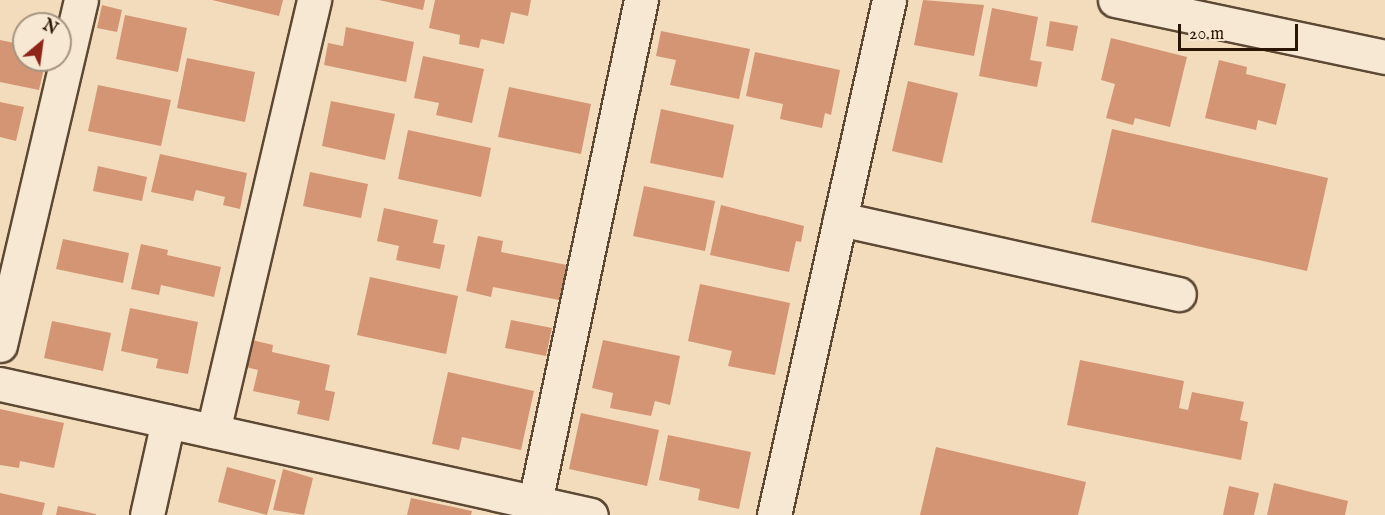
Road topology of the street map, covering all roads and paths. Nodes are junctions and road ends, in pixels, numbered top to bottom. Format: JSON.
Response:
{"nodes":[{"id":1,"x":81,"y":0,"type":"edge"},
{"id":2,"x":314,"y":0,"type":"edge"},
{"id":3,"x":641,"y":0,"type":"edge"},
{"id":4,"x":889,"y":0,"type":"edge"},
{"id":5,"x":1115,"y":0,"type":"edge"},
{"id":6,"x":1385,"y":57,"type":"edge"},
{"id":7,"x":840,"y":219,"type":"junction"},
{"id":8,"x":1179,"y":294,"type":"dead end"},
{"id":9,"x":0,"y":345,"type":"edge"},
{"id":10,"x":0,"y":384,"type":"edge"},
{"id":11,"x":168,"y":421,"type":"junction"},
{"id":12,"x":213,"y":431,"type":"junction"},
{"id":13,"x":535,"y":502,"type":"junction"},
{"id":14,"x":147,"y":515,"type":"edge"},
{"id":15,"x":591,"y":515,"type":"edge"},
{"id":16,"x":774,"y":515,"type":"edge"}],
"edges":[{"from":1,"to":9,"type":"street"},
{"from":2,"to":12,"type":"street"},
{"from":3,"to":13,"type":"street"},
{"from":4,"to":7,"type":"street"},
{"from":5,"to":6,"type":"street"},
{"from":7,"to":8,"type":"street"},
{"from":7,"to":16,"type":"street"},
{"from":10,"to":11,"type":"street"},
{"from":11,"to":12,"type":"street"},
{"from":11,"to":14,"type":"street"},
{"from":12,"to":13,"type":"street"},
{"from":13,"to":15,"type":"street"}]}
